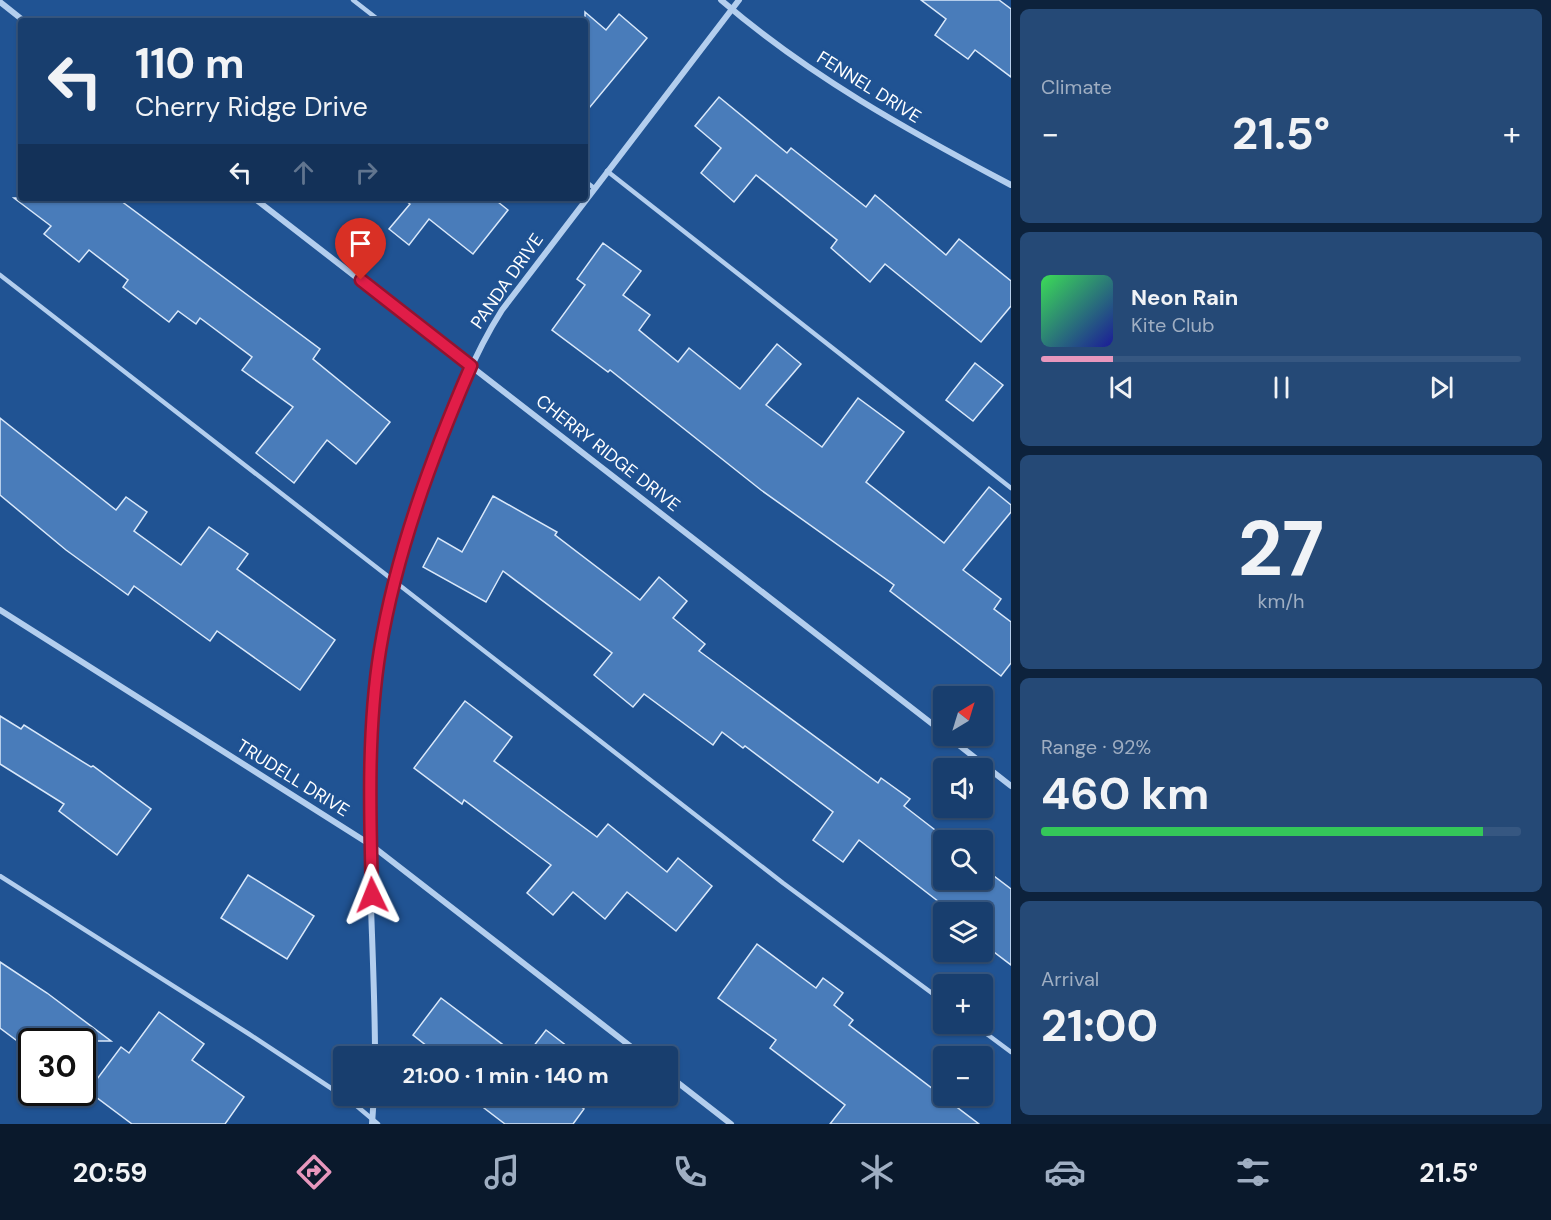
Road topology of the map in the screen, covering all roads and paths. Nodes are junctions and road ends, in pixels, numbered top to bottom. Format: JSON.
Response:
{"nodes":[{"id":1,"x":353,"y":0,"type":"edge"},
{"id":2,"x":721,"y":0,"type":"edge"},
{"id":3,"x":739,"y":0,"type":"edge"},
{"id":4,"x":0,"y":2,"type":"edge"},
{"id":5,"x":732,"y":9,"type":"junction"},
{"id":6,"x":20,"y":18,"type":"edge"},
{"id":7,"x":376,"y":18,"type":"edge"},
{"id":8,"x":607,"y":171,"type":"junction"},
{"id":9,"x":588,"y":183,"type":"edge"},
{"id":10,"x":1011,"y":185,"type":"edge"},
{"id":11,"x":594,"y":188,"type":"junction"},
{"id":12,"x":588,"y":196,"type":"edge"},
{"id":13,"x":258,"y":201,"type":"edge"},
{"id":14,"x":584,"y":201,"type":"edge"},
{"id":15,"x":0,"y":275,"type":"edge"},
{"id":16,"x":471,"y":366,"type":"junction"},
{"id":17,"x":1011,"y":488,"type":"edge"},
{"id":18,"x":394,"y":581,"type":"junction"},
{"id":19,"x":0,"y":610,"type":"edge"},
{"id":20,"x":933,"y":725,"type":"edge"},
{"id":21,"x":960,"y":746,"type":"edge"},
{"id":22,"x":1011,"y":786,"type":"edge"},
{"id":23,"x":371,"y":845,"type":"junction"},
{"id":24,"x":0,"y":876,"type":"edge"},
{"id":25,"x":933,"y":994,"type":"edge"},
{"id":26,"x":987,"y":1034,"type":"edge"},
{"id":27,"x":375,"y":1046,"type":"edge"},
{"id":28,"x":630,"y":1046,"type":"edge"},
{"id":29,"x":1011,"y":1052,"type":"edge"},
{"id":30,"x":678,"y":1083,"type":"edge"},
{"id":31,"x":374,"y":1106,"type":"edge"},
{"id":32,"x":374,"y":1122,"type":"edge"},
{"id":33,"x":731,"y":1124,"type":"edge"}],
"edges":[{"from":1,"to":7,"type":"lane"},
{"from":2,"to":5,"type":"street","name":"FENNEL DRIVE"},
{"from":3,"to":5,"type":"street","name":"PANDA DRIVE"},
{"from":4,"to":6,"type":"street"},
{"from":5,"to":8,"type":"street","name":"PANDA DRIVE"},
{"from":5,"to":10,"type":"street","name":"FENNEL DRIVE"},
{"from":8,"to":11,"type":"street","name":"PANDA DRIVE"},
{"from":8,"to":17,"type":"lane"},
{"from":9,"to":11,"type":"lane"},
{"from":11,"to":12,"type":"street","name":"PANDA DRIVE"},
{"from":13,"to":16,"type":"street","name":"CHERRY RIDGE DRIVE"},
{"from":14,"to":16,"type":"street","name":"PANDA DRIVE"},
{"from":15,"to":18,"type":"lane"},
{"from":16,"to":18,"type":"street","name":"PANDA DRIVE"},
{"from":16,"to":20,"type":"street","name":"CHERRY RIDGE DRIVE"},
{"from":18,"to":23,"type":"street","name":"PANDA DRIVE"},
{"from":18,"to":25,"type":"lane"},
{"from":19,"to":23,"type":"street","name":"TRUDELL DRIVE"},
{"from":21,"to":22,"type":"street","name":"CHERRY RIDGE DRIVE"},
{"from":23,"to":27,"type":"street","name":"PANDA DRIVE"},
{"from":23,"to":28,"type":"street","name":"TRUDELL DRIVE"},
{"from":24,"to":32,"type":"lane"},
{"from":26,"to":29,"type":"lane"},
{"from":30,"to":33,"type":"street"},
{"from":31,"to":32,"type":"street"}]}
